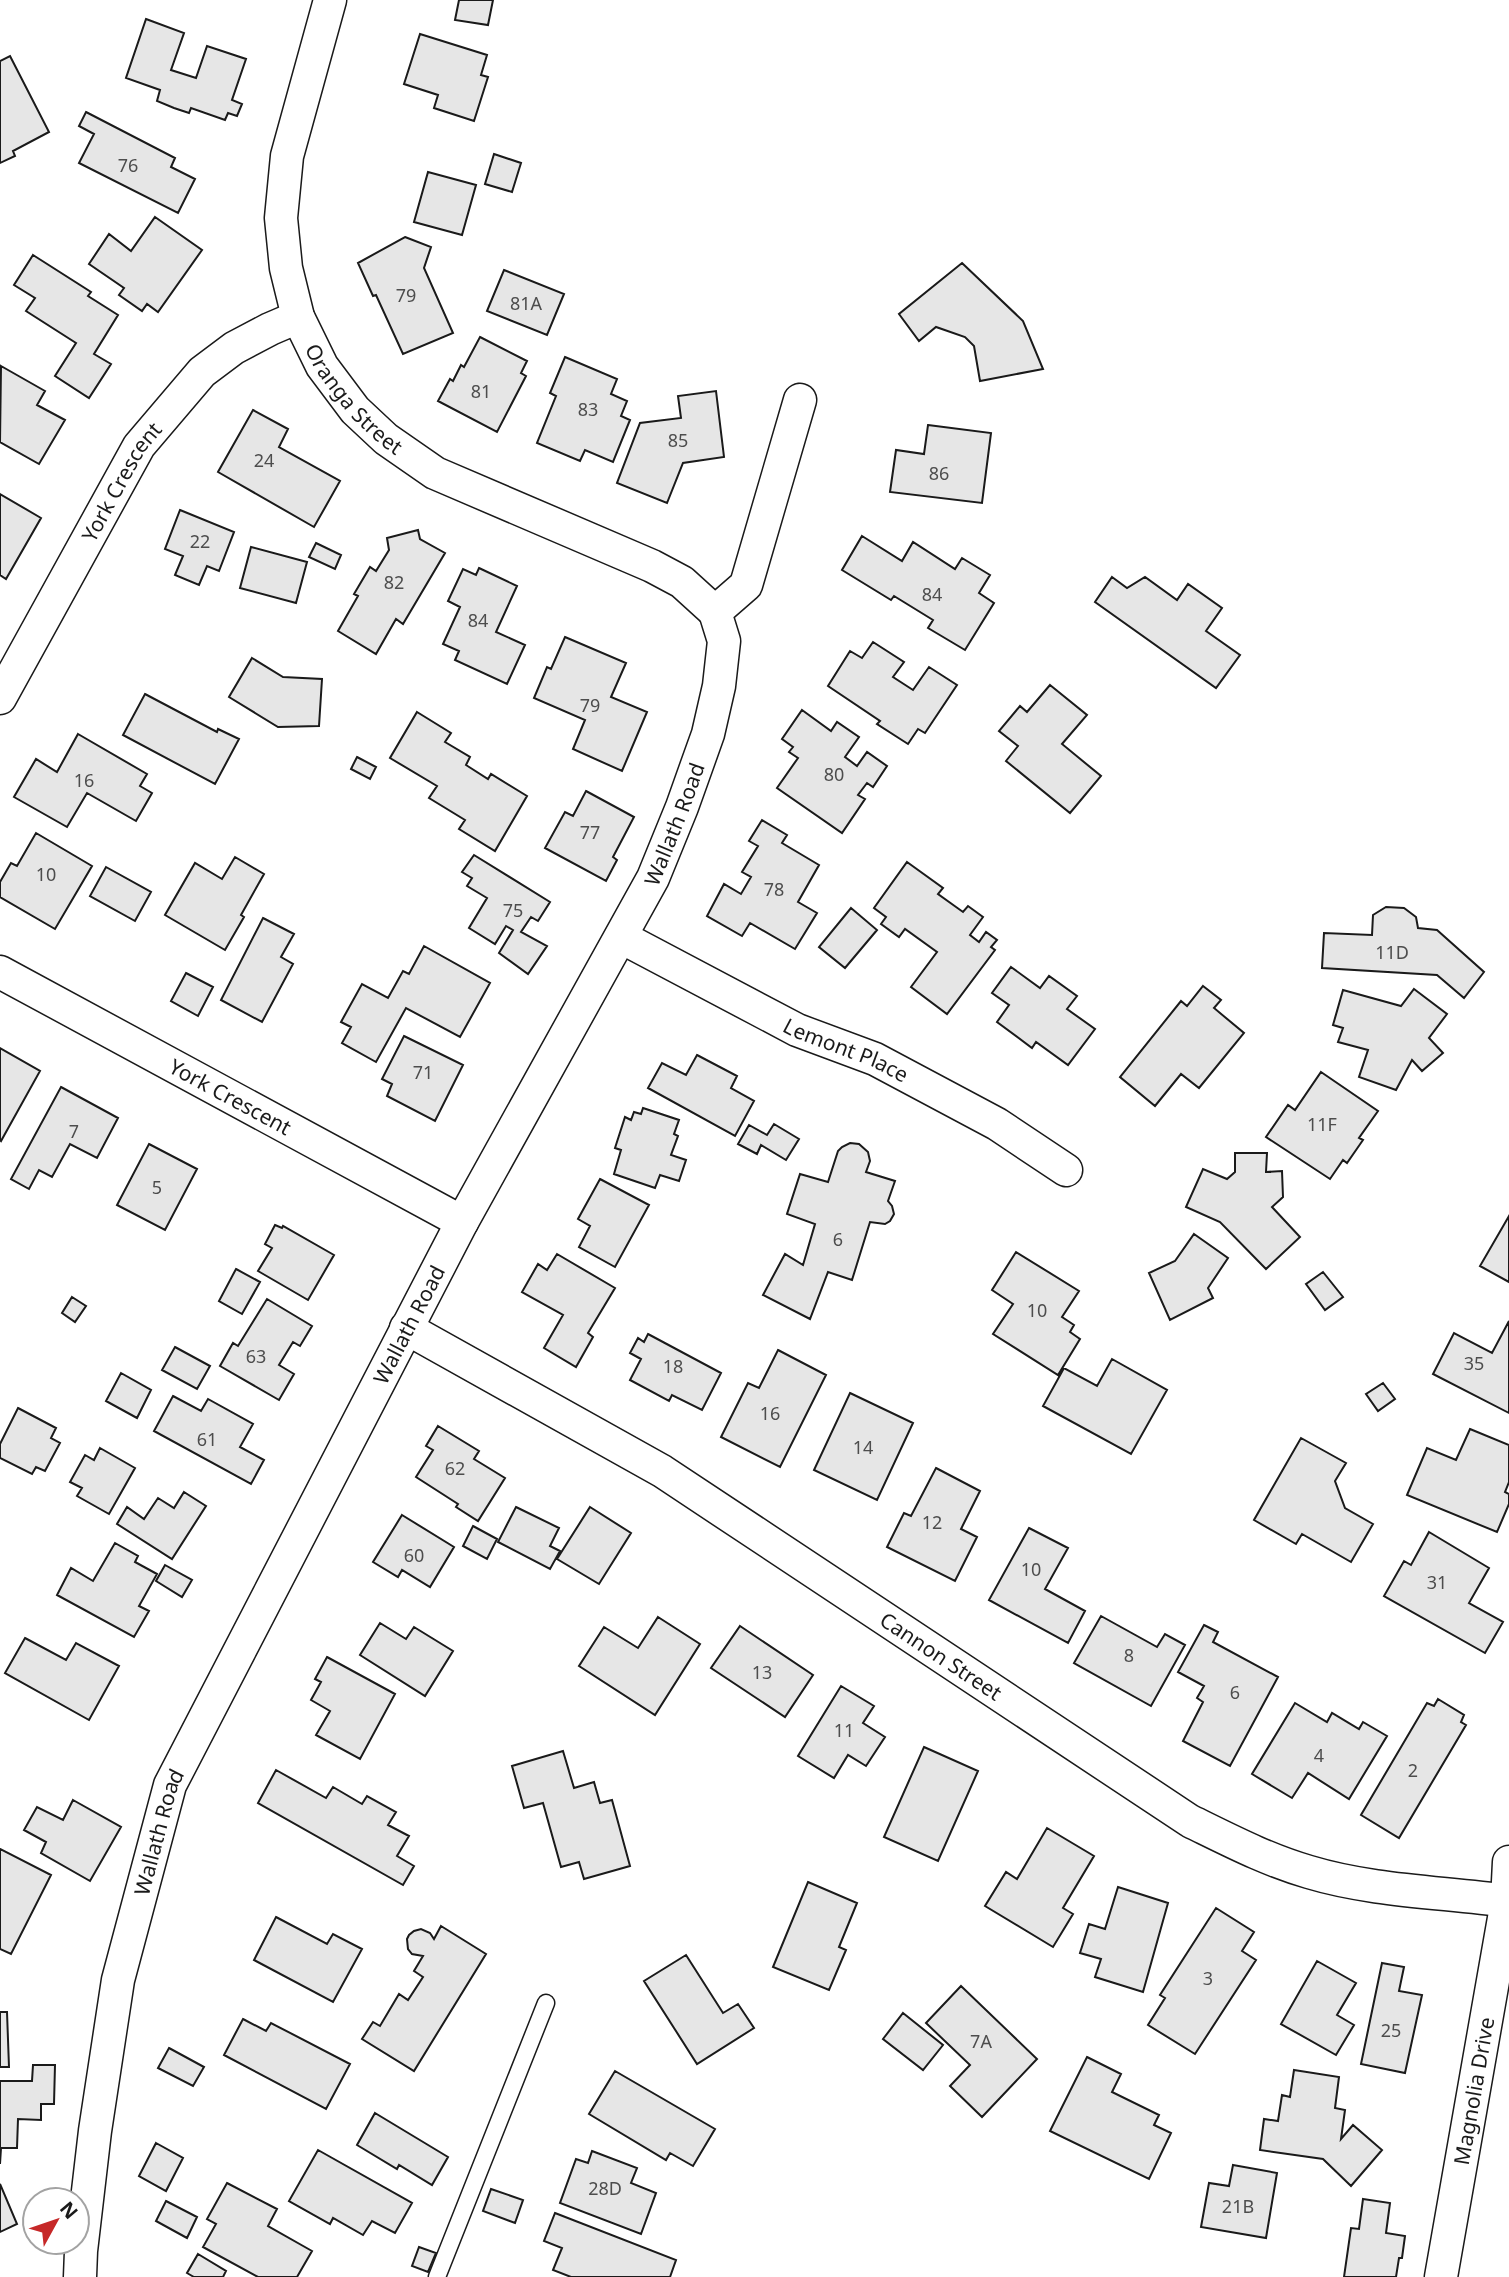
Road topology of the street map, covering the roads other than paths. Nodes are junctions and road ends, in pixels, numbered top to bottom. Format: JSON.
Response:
{"nodes":[{"id":1,"x":329,"y":0,"type":"edge"},
{"id":2,"x":298,"y":317,"type":"junction"},
{"id":3,"x":800,"y":400,"type":"dead end"},
{"id":4,"x":715,"y":612,"type":"junction"},
{"id":5,"x":0,"y":698,"type":"edge"},
{"id":6,"x":621,"y":937,"type":"junction"},
{"id":7,"x":0,"y":972,"type":"edge"},
{"id":8,"x":1066,"y":1170,"type":"dead end"},
{"id":9,"x":462,"y":1222,"type":"junction"},
{"id":10,"x":406,"y":1328,"type":"junction"},
{"id":11,"x":1509,"y":1862,"type":"edge"},
{"id":12,"x":1507,"y":1901,"type":"junction"},
{"id":13,"x":546,"y":2003,"type":"dead end"},
{"id":14,"x":80,"y":2277,"type":"edge"},
{"id":15,"x":438,"y":2277,"type":"edge"},
{"id":16,"x":1441,"y":2277,"type":"edge"}],
"edges":[{"from":1,"to":2,"type":"street","name":"Oranga Street"},
{"from":2,"to":4,"type":"street","name":"Oranga Street"},
{"from":2,"to":5,"type":"street","name":"York Crescent"},
{"from":3,"to":4,"type":"street"},
{"from":4,"to":6,"type":"street","name":"Wallath Road"},
{"from":6,"to":8,"type":"street","name":"Lemont Place"},
{"from":6,"to":9,"type":"street","name":"Wallath Road"},
{"from":7,"to":9,"type":"street","name":"York Crescent"},
{"from":9,"to":10,"type":"street","name":"Wallath Road"},
{"from":10,"to":12,"type":"street","name":"Cannon Street"},
{"from":10,"to":14,"type":"street","name":"Wallath Road"},
{"from":11,"to":12,"type":"street","name":"Magnolia Drive"},
{"from":12,"to":16,"type":"street","name":"Magnolia Drive"},
{"from":13,"to":15,"type":"lane"}]}
